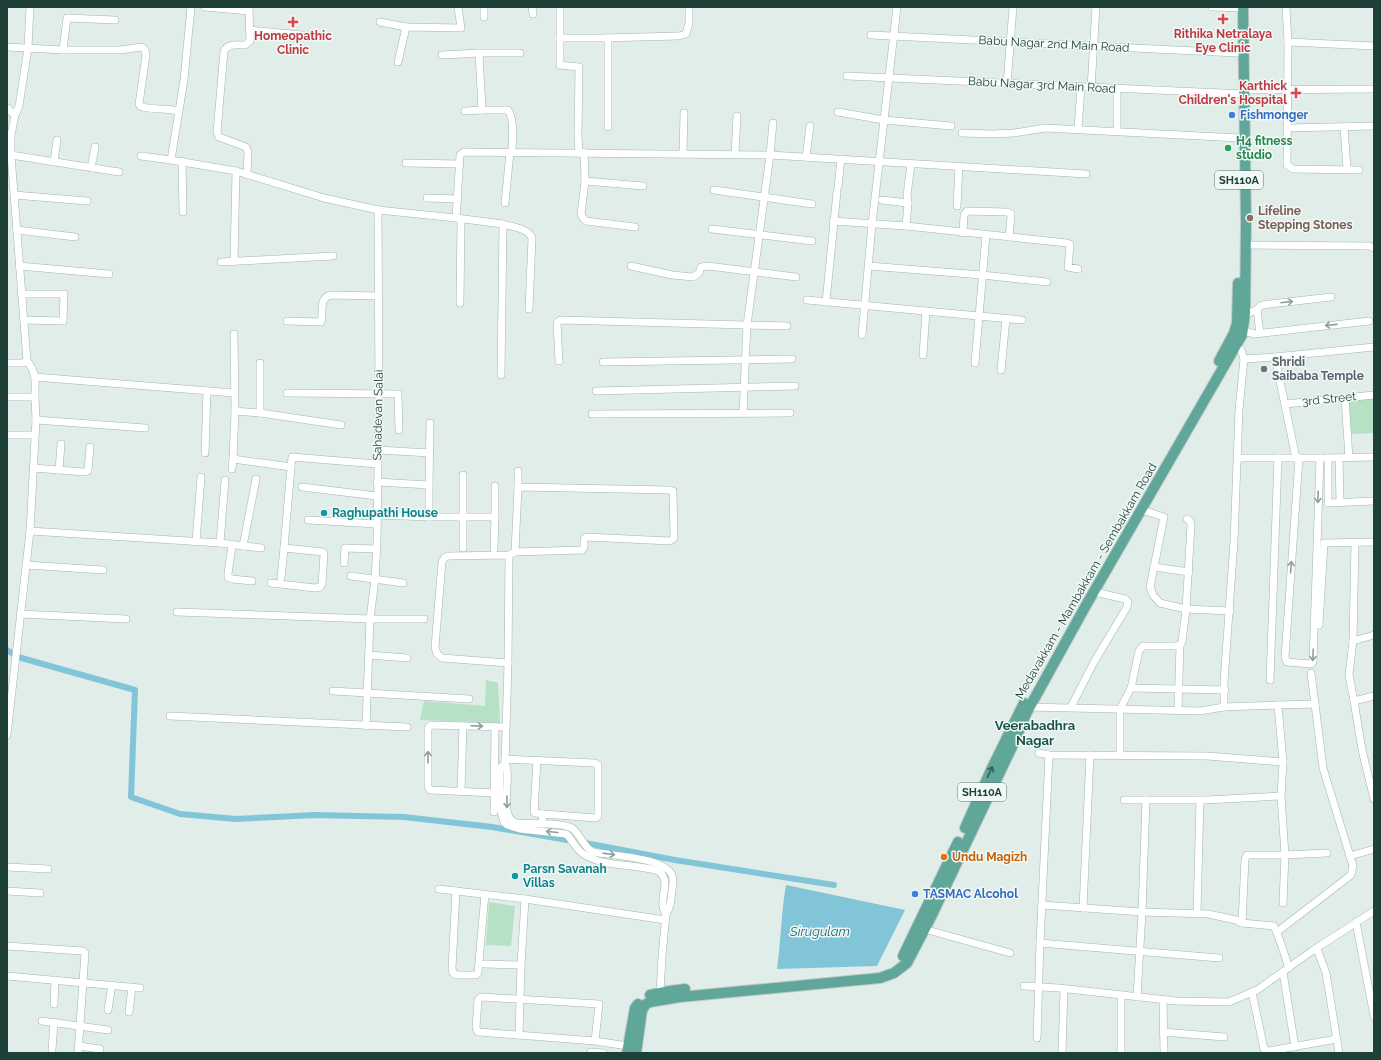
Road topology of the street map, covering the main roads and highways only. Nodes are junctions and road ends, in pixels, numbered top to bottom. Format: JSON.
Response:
{"nodes":[{"id":1,"x":1240,"y":7,"type":"edge"},
{"id":2,"x":1242,"y":93,"type":"junction"},
{"id":3,"x":1243,"y":223,"type":"junction"},
{"id":4,"x":1233,"y":344,"type":"junction"},
{"id":5,"x":1082,"y":606,"type":"junction"},
{"id":6,"x":1026,"y":706,"type":"junction"},
{"id":7,"x":630,"y":1051,"type":"edge"}],
"edges":[{"from":1,"to":2,"type":"main road","name":"Medavakkam - Mambakkam - Sembakkam Road","number":"SH110A"},
{"from":1,"to":2,"type":"main road","name":"Medavakkam - Mambakkam - Sembakkam Road","number":"SH110A"},
{"from":2,"to":3,"type":"main road","name":"Medavakkam - Mambakkam - Sembakkam Road","number":"SH110A"},
{"from":2,"to":3,"type":"main road","name":"Medavakkam - Mambakkam - Sembakkam Road","number":"SH110A"},
{"from":3,"to":4,"type":"main road","name":"Medavakkam - Mambakkam - Sembakkam Road","number":"SH110A"},
{"from":3,"to":4,"type":"main road","name":"Medavakkam - Mambakkam - Sembakkam Road","number":"SH110A"},
{"from":4,"to":5,"type":"main road","name":"Medavakkam - Mambakkam - Sembakkam Road","number":"SH110A"},
{"from":4,"to":5,"type":"main road","name":"Medavakkam - Mambakkam - Sembakkam Road","number":"SH110A"},
{"from":5,"to":6,"type":"main road","name":"Medavakkam - Mambakkam - Sembakkam Road","number":"SH110A"},
{"from":6,"to":7,"type":"main road","name":"Medavakkam - Mambakkam - Sembakkam Road","number":"SH110A"},
{"from":7,"to":6,"type":"main road","name":"Medavakkam - Mambakkam - Sembakkam Road","number":"SH110A","one_way":true}]}
